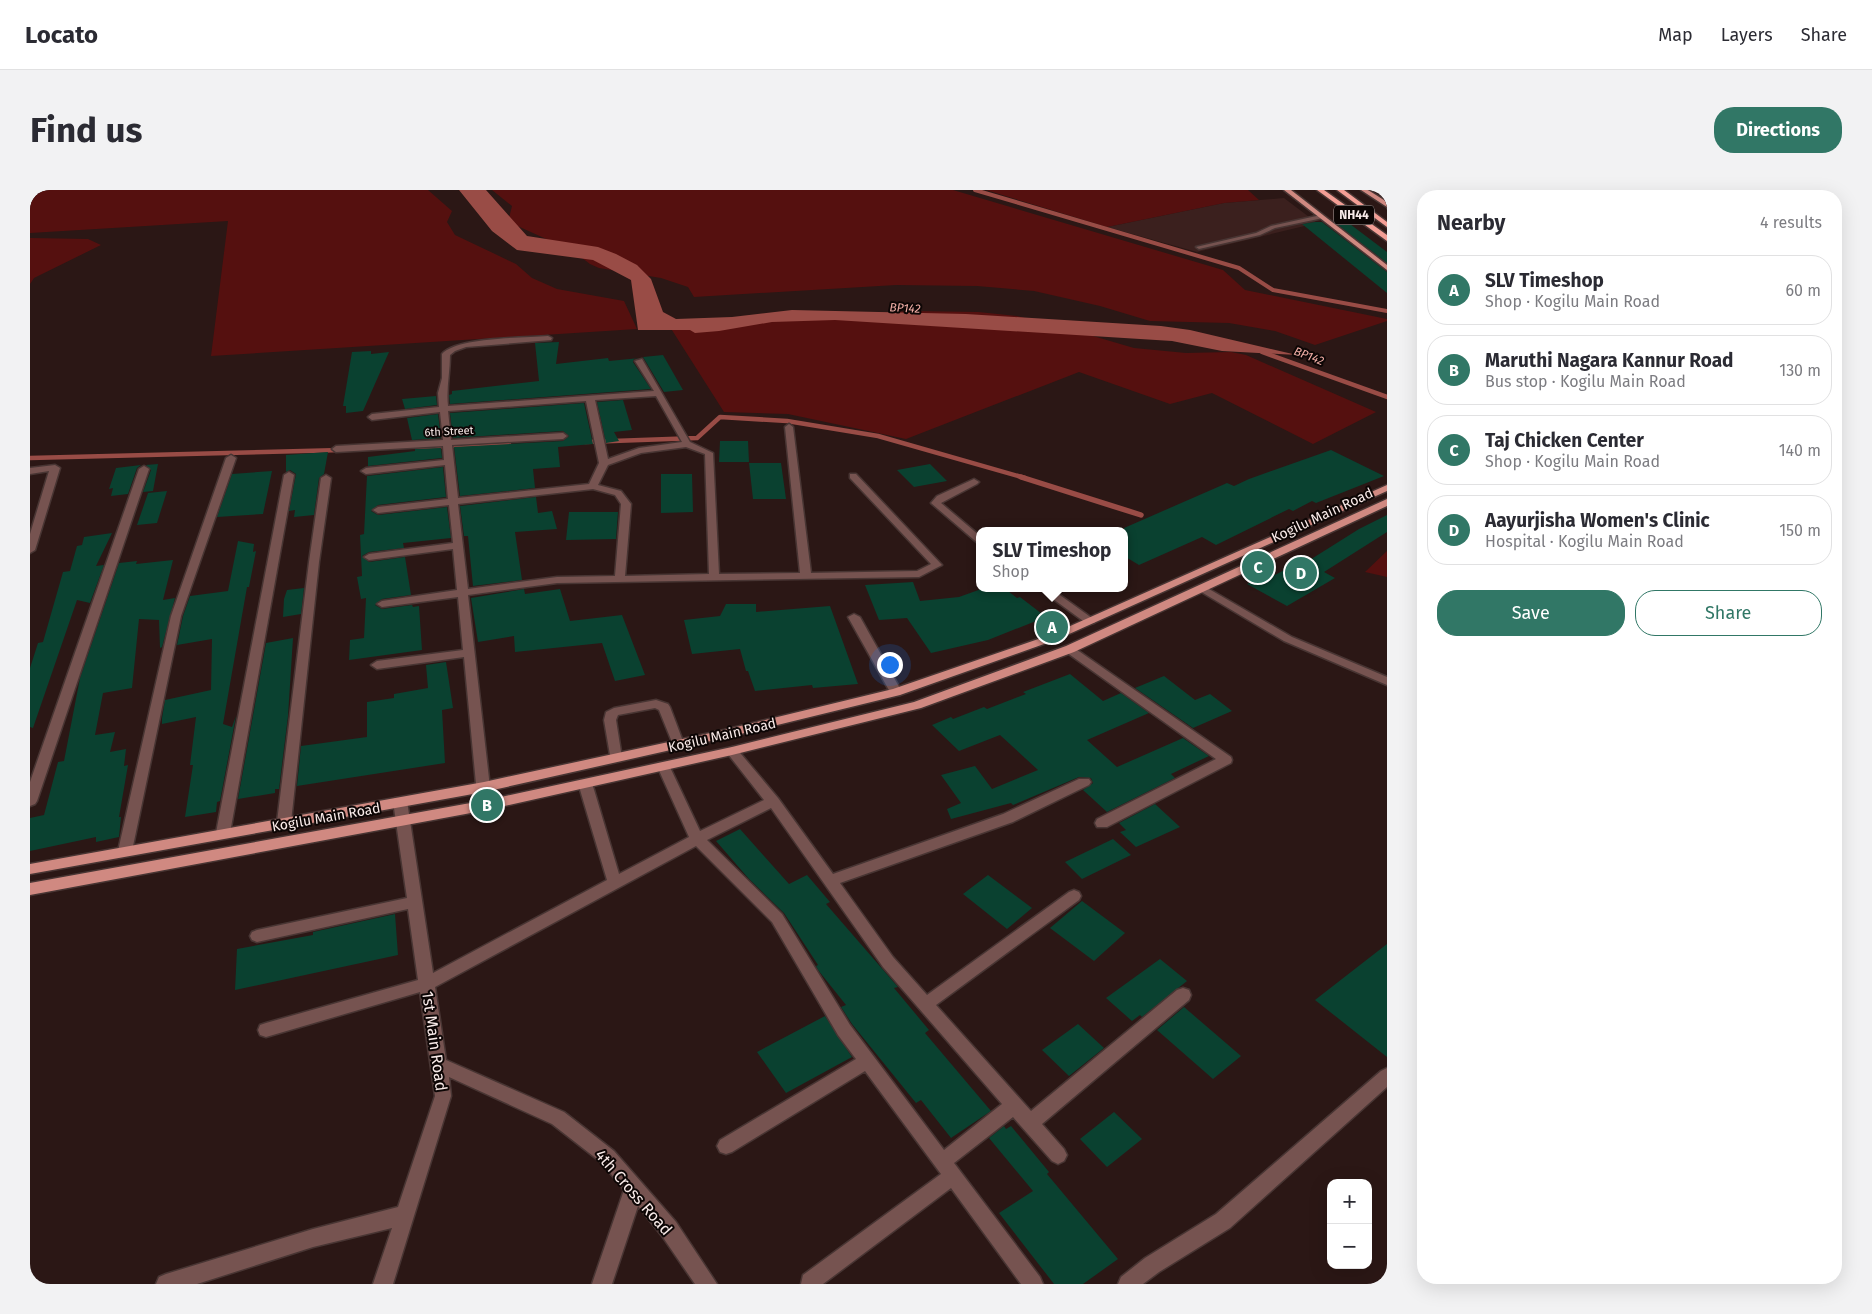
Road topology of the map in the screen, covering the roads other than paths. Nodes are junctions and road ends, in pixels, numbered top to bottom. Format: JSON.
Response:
{"nodes":[{"id":1,"x":1286,"y":190,"type":"edge"},
{"id":2,"x":1320,"y":190,"type":"edge"},
{"id":3,"x":1340,"y":190,"type":"edge"},
{"id":4,"x":1364,"y":190,"type":"edge"},
{"id":5,"x":1387,"y":205,"type":"edge"},
{"id":6,"x":1321,"y":217,"type":"junction"},
{"id":7,"x":1387,"y":224,"type":"edge"},
{"id":8,"x":1387,"y":239,"type":"edge"},
{"id":9,"x":1199,"y":246,"type":"dead end"},
{"id":10,"x":1387,"y":268,"type":"edge"},
{"id":11,"x":548,"y":338,"type":"dead end"},
{"id":12,"x":639,"y":361,"type":"dead end"},
{"id":13,"x":660,"y":393,"type":"junction"},
{"id":14,"x":590,"y":398,"type":"junction"},
{"id":15,"x":444,"y":409,"type":"junction"},
{"id":16,"x":372,"y":417,"type":"dead end"},
{"id":17,"x":789,"y":427,"type":"dead end"},
{"id":18,"x":563,"y":436,"type":"dead end"},
{"id":19,"x":448,"y":442,"type":"junction"},
{"id":20,"x":687,"y":444,"type":"junction"},
{"id":21,"x":336,"y":449,"type":"dead end"},
{"id":22,"x":231,"y":458,"type":"dead end"},
{"id":23,"x":450,"y":462,"type":"junction"},
{"id":24,"x":604,"y":463,"type":"junction"},
{"id":25,"x":144,"y":469,"type":"dead end"},
{"id":26,"x":30,"y":471,"type":"edge"},
{"id":27,"x":366,"y":471,"type":"dead end"},
{"id":28,"x":289,"y":475,"type":"dead end"},
{"id":29,"x":853,"y":476,"type":"dead end"},
{"id":30,"x":326,"y":478,"type":"dead end"},
{"id":31,"x":974,"y":482,"type":"dead end"},
{"id":32,"x":593,"y":486,"type":"junction"},
{"id":33,"x":1387,"y":488,"type":"edge"},
{"id":34,"x":454,"y":501,"type":"junction"},
{"id":35,"x":1387,"y":502,"type":"edge"},
{"id":36,"x":378,"y":510,"type":"dead end"},
{"id":37,"x":976,"y":538,"type":"edge"},
{"id":38,"x":458,"y":545,"type":"junction"},
{"id":39,"x":30,"y":550,"type":"edge"},
{"id":40,"x":370,"y":557,"type":"dead end"},
{"id":41,"x":714,"y":576,"type":"junction"},
{"id":42,"x":806,"y":577,"type":"junction"},
{"id":43,"x":620,"y":578,"type":"junction"},
{"id":44,"x":1163,"y":588,"type":"junction"},
{"id":45,"x":1202,"y":588,"type":"junction"},
{"id":46,"x":463,"y":592,"type":"junction"},
{"id":47,"x":1049,"y":592,"type":"edge"},
{"id":48,"x":1181,"y":598,"type":"junction"},
{"id":49,"x":382,"y":604,"type":"dead end"},
{"id":50,"x":854,"y":617,"type":"dead end"},
{"id":51,"x":1090,"y":621,"type":"junction"},
{"id":52,"x":1070,"y":649,"type":"junction"},
{"id":53,"x":470,"y":653,"type":"junction"},
{"id":54,"x":377,"y":665,"type":"dead end"},
{"id":55,"x":1387,"y":681,"type":"edge"},
{"id":56,"x":896,"y":692,"type":"junction"},
{"id":57,"x":678,"y":744,"type":"junction"},
{"id":58,"x":732,"y":750,"type":"junction"},
{"id":59,"x":616,"y":758,"type":"junction"},
{"id":60,"x":663,"y":766,"type":"junction"},
{"id":61,"x":1084,"y":782,"type":"dead end"},
{"id":62,"x":585,"y":783,"type":"junction"},
{"id":63,"x":484,"y":787,"type":"junction"},
{"id":64,"x":30,"y":801,"type":"edge"},
{"id":65,"x":400,"y":801,"type":"junction"},
{"id":66,"x":773,"y":802,"type":"junction"},
{"id":67,"x":485,"y":805,"type":"junction"},
{"id":68,"x":402,"y":820,"type":"junction"},
{"id":69,"x":284,"y":822,"type":"junction"},
{"id":70,"x":1102,"y":823,"type":"dead end"},
{"id":71,"x":223,"y":833,"type":"junction"},
{"id":72,"x":697,"y":839,"type":"junction"},
{"id":73,"x":125,"y":851,"type":"junction"},
{"id":74,"x":30,"y":869,"type":"edge"},
{"id":75,"x":830,"y":880,"type":"junction"},
{"id":76,"x":615,"y":883,"type":"junction"},
{"id":77,"x":30,"y":889,"type":"edge"},
{"id":78,"x":1074,"y":896,"type":"dead end"},
{"id":79,"x":414,"y":902,"type":"junction"},
{"id":80,"x":257,"y":936,"type":"dead end"},
{"id":81,"x":426,"y":984,"type":"junction"},
{"id":82,"x":1182,"y":996,"type":"dead end"},
{"id":83,"x":926,"y":1004,"type":"junction"},
{"id":84,"x":266,"y":1030,"type":"dead end"},
{"id":85,"x":867,"y":1061,"type":"junction"},
{"id":86,"x":439,"y":1065,"type":"junction"},
{"id":87,"x":1387,"y":1076,"type":"edge"},
{"id":88,"x":1015,"y":1105,"type":"junction"},
{"id":89,"x":1031,"y":1122,"type":"junction"},
{"id":90,"x":726,"y":1146,"type":"dead end"},
{"id":91,"x":1058,"y":1155,"type":"dead end"},
{"id":92,"x":947,"y":1169,"type":"junction"},
{"id":93,"x":634,"y":1189,"type":"junction"},
{"id":94,"x":405,"y":1215,"type":"junction"},
{"id":95,"x":810,"y":1282,"type":"dead end"},
{"id":96,"x":166,"y":1284,"type":"edge"},
{"id":97,"x":383,"y":1284,"type":"edge"},
{"id":98,"x":602,"y":1284,"type":"edge"},
{"id":99,"x":707,"y":1284,"type":"edge"},
{"id":100,"x":1032,"y":1284,"type":"edge"},
{"id":101,"x":1128,"y":1284,"type":"edge"}],
"edges":[{"from":1,"to":6,"type":"main road"},
{"from":2,"to":8,"type":"highway","number":"NH44"},
{"from":3,"to":7,"type":"highway","number":"NH44"},
{"from":4,"to":5,"type":"main road"},
{"from":6,"to":9,"type":"street"},
{"from":6,"to":10,"type":"main road"},
{"from":11,"to":15,"type":"street"},
{"from":12,"to":13,"type":"street"},
{"from":13,"to":14,"type":"street"},
{"from":13,"to":20,"type":"street"},
{"from":14,"to":15,"type":"street"},
{"from":14,"to":24,"type":"street"},
{"from":15,"to":16,"type":"street"},
{"from":15,"to":19,"type":"street"},
{"from":17,"to":42,"type":"street"},
{"from":18,"to":19,"type":"street","name":"6th Street"},
{"from":19,"to":21,"type":"street","name":"6th Street"},
{"from":19,"to":23,"type":"street"},
{"from":20,"to":24,"type":"street"},
{"from":20,"to":41,"type":"street"},
{"from":22,"to":73,"type":"street"},
{"from":23,"to":27,"type":"street"},
{"from":23,"to":34,"type":"street"},
{"from":24,"to":32,"type":"street"},
{"from":25,"to":64,"type":"street"},
{"from":26,"to":39,"type":"street"},
{"from":28,"to":71,"type":"street"},
{"from":29,"to":42,"type":"street"},
{"from":30,"to":69,"type":"street"},
{"from":31,"to":37,"type":"street"},
{"from":32,"to":34,"type":"street"},
{"from":32,"to":43,"type":"street"},
{"from":33,"to":44,"type":"main road","name":"Kogilu Main Road"},
{"from":34,"to":36,"type":"street"},
{"from":34,"to":38,"type":"street"},
{"from":35,"to":45,"type":"main road","name":"Kogilu Main Road"},
{"from":38,"to":40,"type":"street"},
{"from":38,"to":46,"type":"street"},
{"from":41,"to":42,"type":"street"},
{"from":41,"to":43,"type":"street"},
{"from":43,"to":46,"type":"street"},
{"from":44,"to":48,"type":"main road"},
{"from":44,"to":51,"type":"main road","name":"Kogilu Main Road"},
{"from":45,"to":48,"type":"main road","name":"Kogilu Main Road"},
{"from":45,"to":55,"type":"street"},
{"from":46,"to":49,"type":"street"},
{"from":46,"to":53,"type":"street"},
{"from":47,"to":51,"type":"street"},
{"from":48,"to":52,"type":"main road","name":"Kogilu Main Road"},
{"from":50,"to":56,"type":"street"},
{"from":51,"to":56,"type":"main road","name":"Kogilu Main Road"},
{"from":52,"to":58,"type":"main road","name":"Kogilu Main Road"},
{"from":52,"to":70,"type":"street"},
{"from":53,"to":54,"type":"street"},
{"from":53,"to":63,"type":"street"},
{"from":56,"to":57,"type":"main road","name":"Kogilu Main Road"},
{"from":57,"to":59,"type":"main road","name":"Kogilu Main Road"},
{"from":57,"to":59,"type":"street"},
{"from":58,"to":60,"type":"main road","name":"Kogilu Main Road"},
{"from":58,"to":66,"type":"street"},
{"from":59,"to":63,"type":"main road","name":"Kogilu Main Road"},
{"from":60,"to":62,"type":"main road","name":"Kogilu Main Road"},
{"from":60,"to":72,"type":"street"},
{"from":61,"to":75,"type":"street"},
{"from":62,"to":67,"type":"main road","name":"Kogilu Main Road"},
{"from":62,"to":76,"type":"street"},
{"from":63,"to":65,"type":"main road","name":"Kogilu Main Road"},
{"from":63,"to":67,"type":"street"},
{"from":65,"to":68,"type":"street","name":"1st Main Road"},
{"from":65,"to":69,"type":"main road","name":"Kogilu Main Road"},
{"from":66,"to":72,"type":"street"},
{"from":66,"to":75,"type":"street"},
{"from":67,"to":68,"type":"main road","name":"Kogilu Main Road"},
{"from":68,"to":77,"type":"main road","name":"Kogilu Main Road"},
{"from":68,"to":79,"type":"street","name":"1st Main Road"},
{"from":69,"to":71,"type":"main road","name":"Kogilu Main Road"},
{"from":71,"to":73,"type":"main road","name":"Kogilu Main Road"},
{"from":72,"to":76,"type":"street"},
{"from":72,"to":85,"type":"street"},
{"from":73,"to":74,"type":"main road","name":"Kogilu Main Road"},
{"from":75,"to":83,"type":"street"},
{"from":76,"to":81,"type":"street"},
{"from":78,"to":83,"type":"street"},
{"from":79,"to":80,"type":"street"},
{"from":79,"to":81,"type":"street","name":"1st Main Road"},
{"from":81,"to":84,"type":"street"},
{"from":81,"to":86,"type":"street","name":"1st Main Road"},
{"from":82,"to":89,"type":"street"},
{"from":83,"to":88,"type":"street"},
{"from":85,"to":90,"type":"street"},
{"from":85,"to":92,"type":"street"},
{"from":86,"to":93,"type":"street","name":"4th Cross Road"},
{"from":86,"to":94,"type":"street","name":"1st Main Road"},
{"from":87,"to":101,"type":"street"},
{"from":88,"to":89,"type":"street"},
{"from":88,"to":92,"type":"street"},
{"from":89,"to":91,"type":"street"},
{"from":92,"to":95,"type":"street"},
{"from":92,"to":100,"type":"street"},
{"from":93,"to":98,"type":"street"},
{"from":93,"to":99,"type":"street","name":"4th Cross Road"},
{"from":94,"to":96,"type":"street"},
{"from":94,"to":97,"type":"street","name":"1st Main Road"}]}
